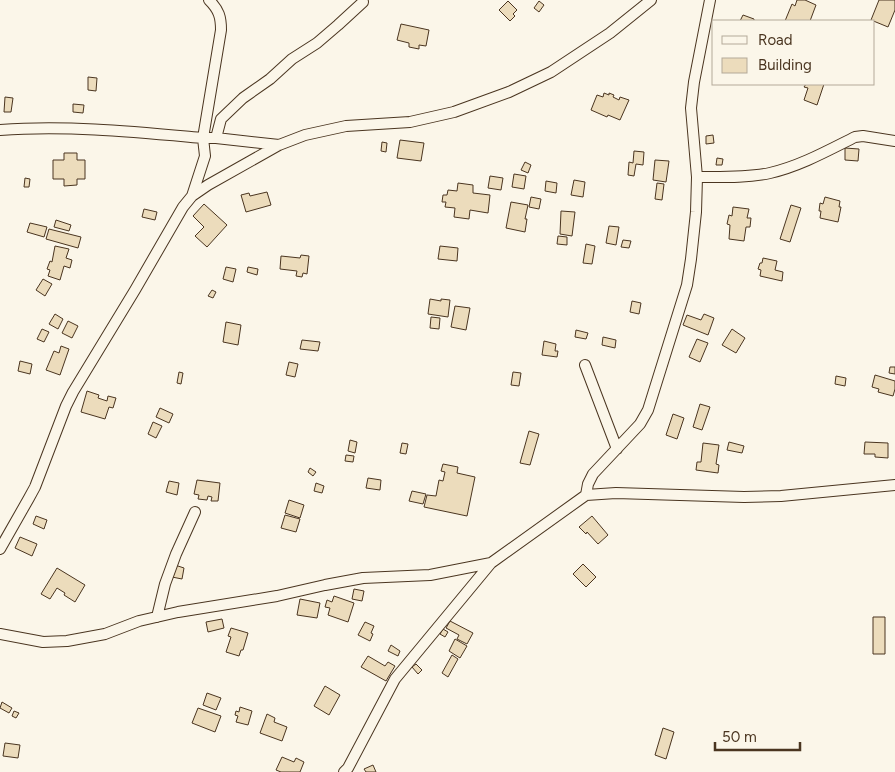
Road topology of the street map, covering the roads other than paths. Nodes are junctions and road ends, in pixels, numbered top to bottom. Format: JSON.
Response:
{"nodes":[{"id":1,"x":209,"y":0,"type":"edge"},
{"id":2,"x":650,"y":0,"type":"edge"},
{"id":3,"x":710,"y":0,"type":"edge"},
{"id":4,"x":362,"y":2,"type":"dead end"},
{"id":5,"x":0,"y":130,"type":"edge"},
{"id":6,"x":203,"y":138,"type":"junction"},
{"id":7,"x":216,"y":138,"type":"junction"},
{"id":8,"x":895,"y":141,"type":"edge"},
{"id":9,"x":279,"y":145,"type":"junction"},
{"id":10,"x":697,"y":177,"type":"junction"},
{"id":11,"x":192,"y":196,"type":"junction"},
{"id":12,"x":585,"y":365,"type":"dead end"},
{"id":13,"x":618,"y":449,"type":"junction"},
{"id":14,"x":895,"y":485,"type":"edge"},
{"id":15,"x":586,"y":496,"type":"junction"},
{"id":16,"x":195,"y":512,"type":"dead end"},
{"id":17,"x":0,"y":549,"type":"edge"},
{"id":18,"x":491,"y":563,"type":"junction"},
{"id":19,"x":157,"y":617,"type":"junction"},
{"id":20,"x":0,"y":634,"type":"edge"},
{"id":21,"x":344,"y":772,"type":"edge"}],
"edges":[{"from":1,"to":6,"type":"street"},
{"from":2,"to":9,"type":"street"},
{"from":3,"to":10,"type":"street"},
{"from":4,"to":7,"type":"street"},
{"from":5,"to":6,"type":"street"},
{"from":6,"to":7,"type":"street"},
{"from":6,"to":11,"type":"street"},
{"from":7,"to":9,"type":"street"},
{"from":8,"to":10,"type":"street"},
{"from":9,"to":11,"type":"street"},
{"from":10,"to":13,"type":"street"},
{"from":11,"to":17,"type":"street"},
{"from":12,"to":13,"type":"street"},
{"from":13,"to":15,"type":"street"},
{"from":14,"to":15,"type":"street"},
{"from":15,"to":18,"type":"street"},
{"from":16,"to":19,"type":"street"},
{"from":18,"to":19,"type":"street"},
{"from":18,"to":21,"type":"street"},
{"from":19,"to":20,"type":"street"}]}
